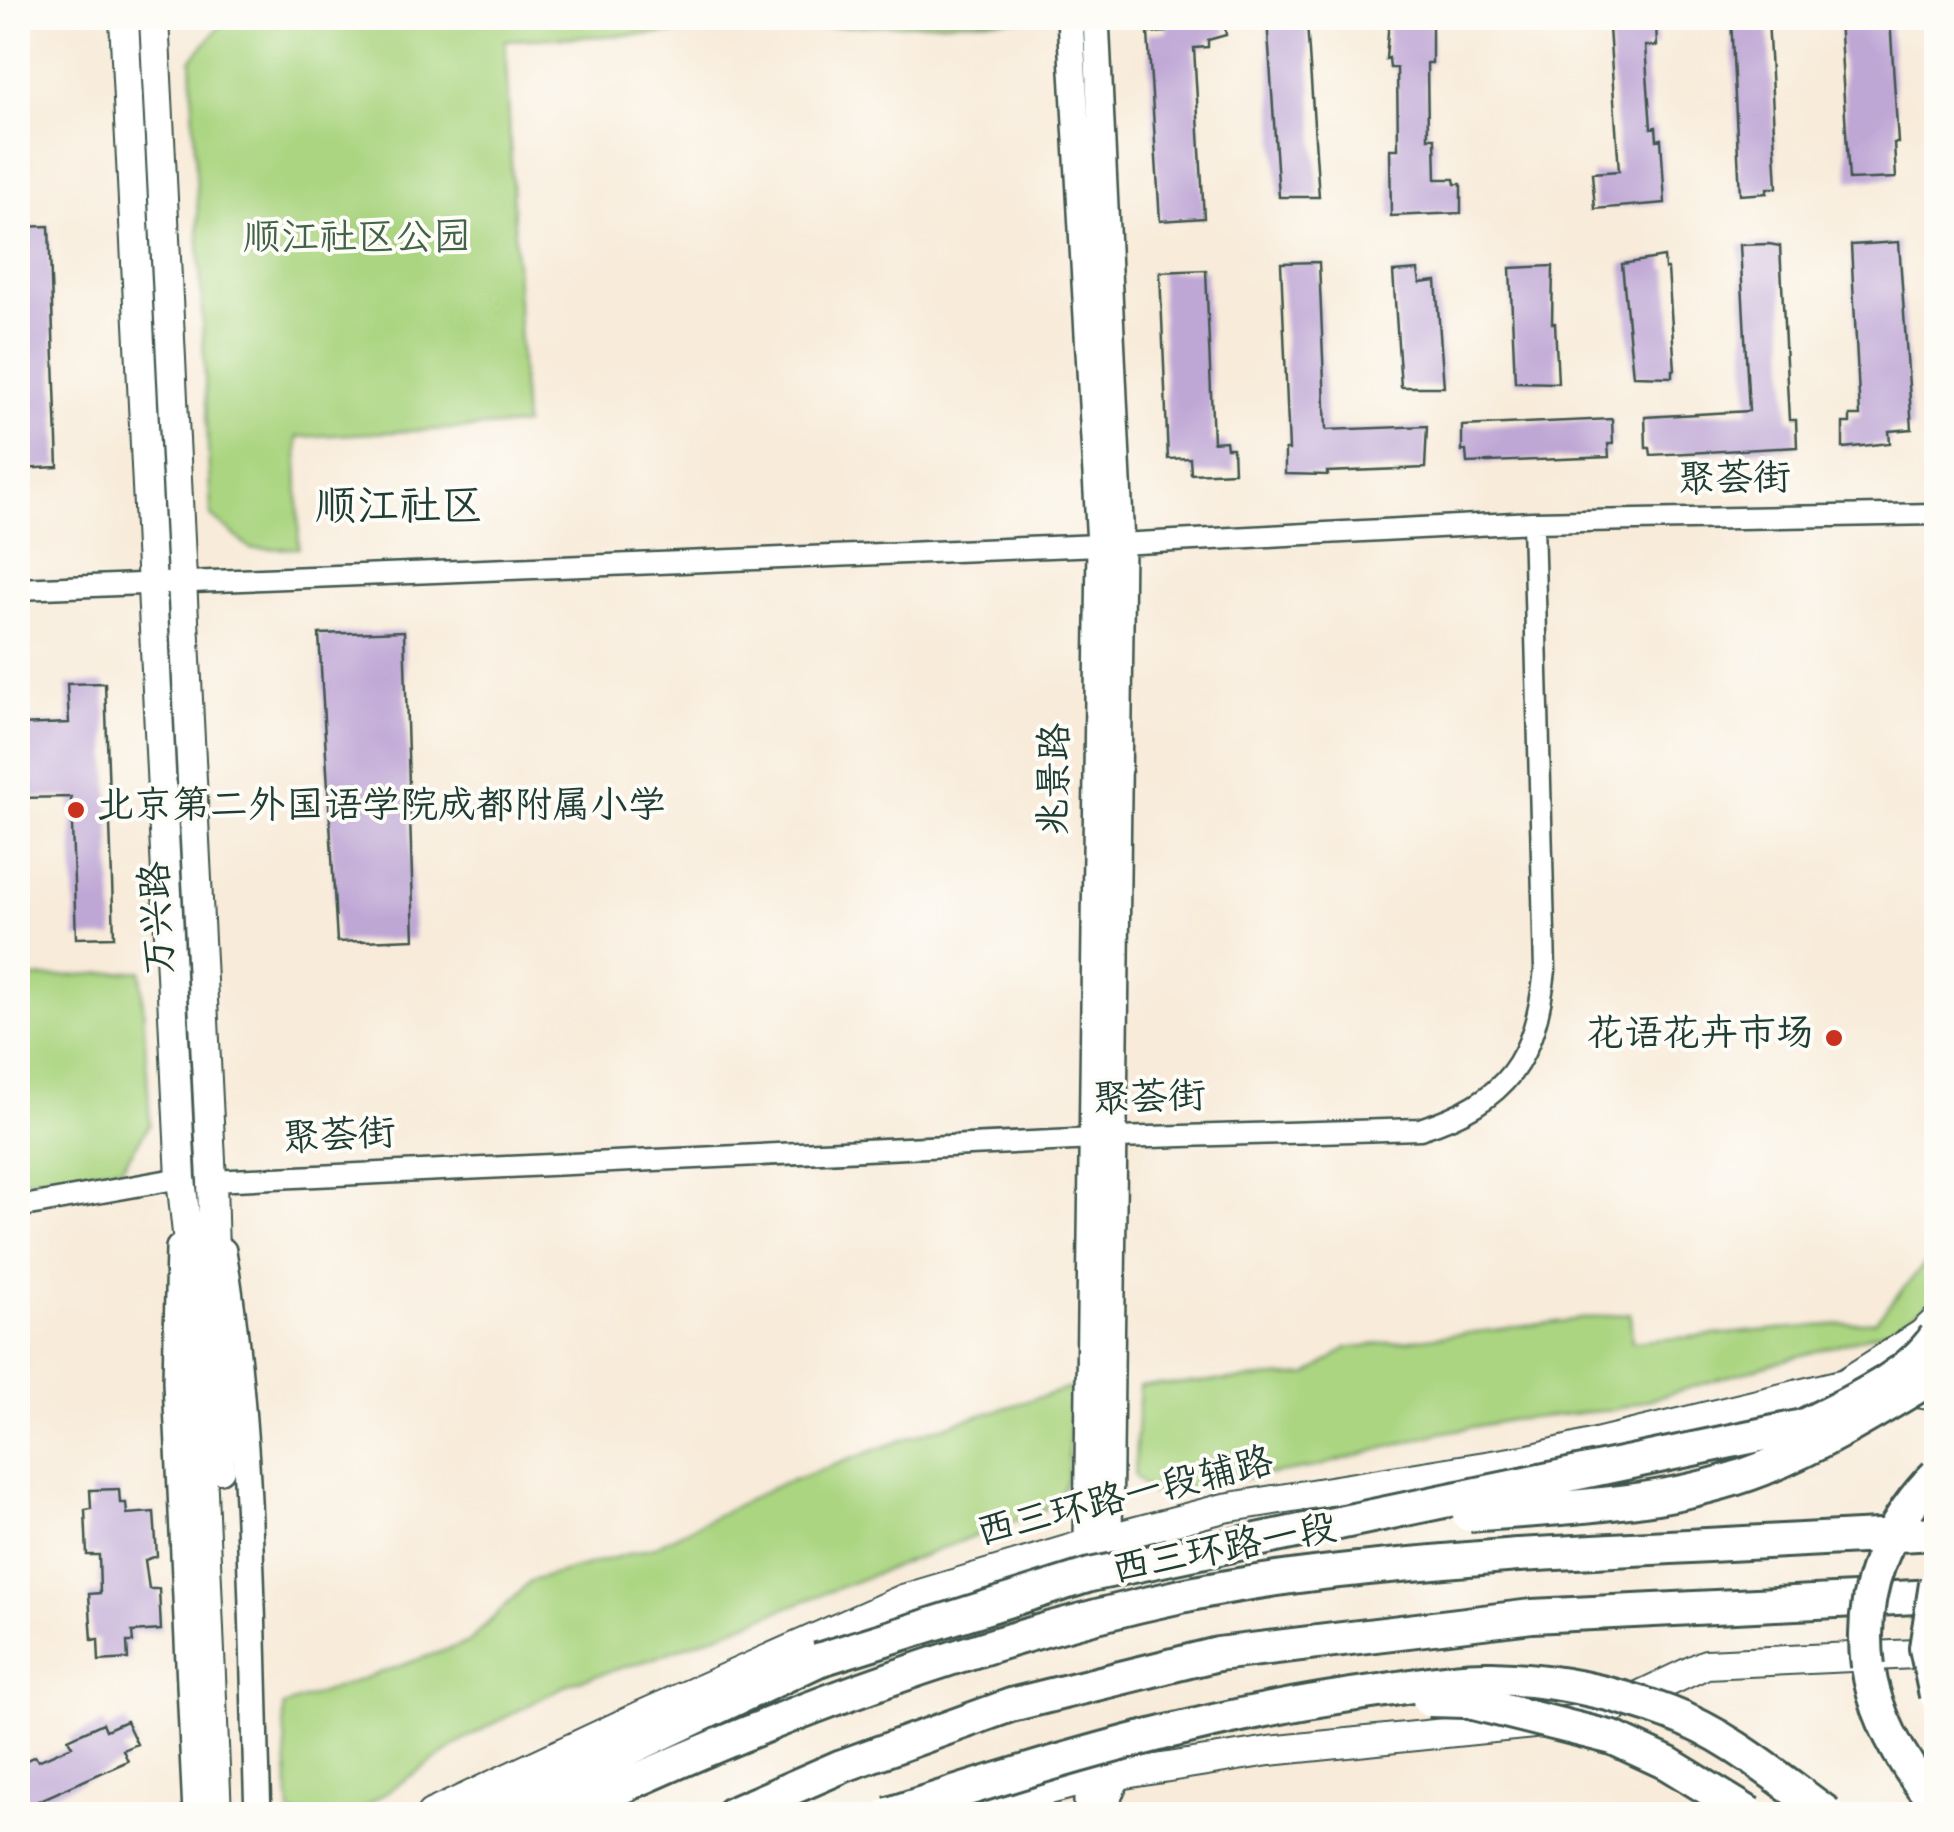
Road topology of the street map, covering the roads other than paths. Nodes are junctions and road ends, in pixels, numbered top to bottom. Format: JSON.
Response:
{"nodes":[{"id":1,"x":124,"y":18,"type":"edge"},
{"id":2,"x":154,"y":18,"type":"edge"},
{"id":3,"x":1070,"y":18,"type":"edge"},
{"id":4,"x":1096,"y":18,"type":"edge"},
{"id":5,"x":1936,"y":514,"type":"edge"},
{"id":6,"x":1533,"y":522,"type":"junction"},
{"id":7,"x":1111,"y":545,"type":"junction"},
{"id":8,"x":184,"y":582,"type":"junction"},
{"id":9,"x":151,"y":584,"type":"junction"},
{"id":10,"x":18,"y":590,"type":"edge"},
{"id":11,"x":1104,"y":1138,"type":"junction"},
{"id":12,"x":181,"y":1178,"type":"junction"},
{"id":13,"x":212,"y":1181,"type":"junction"},
{"id":14,"x":18,"y":1207,"type":"edge"},
{"id":15,"x":1936,"y":1321,"type":"edge"},
{"id":16,"x":1936,"y":1336,"type":"edge"},
{"id":17,"x":1936,"y":1375,"type":"edge"},
{"id":18,"x":1846,"y":1383,"type":"junction"},
{"id":19,"x":1936,"y":1396,"type":"edge"},
{"id":20,"x":1936,"y":1475,"type":"edge"},
{"id":21,"x":1329,"y":1527,"type":"junction"},
{"id":22,"x":1936,"y":1533,"type":"edge"},
{"id":23,"x":1098,"y":1541,"type":"junction"},
{"id":24,"x":213,"y":1544,"type":"junction"},
{"id":25,"x":1936,"y":1584,"type":"edge"},
{"id":26,"x":1936,"y":1596,"type":"edge"},
{"id":27,"x":1936,"y":1653,"type":"edge"},
{"id":28,"x":1345,"y":1695,"type":"junction"},
{"id":29,"x":1936,"y":1696,"type":"edge"},
{"id":30,"x":1592,"y":1718,"type":"junction"},
{"id":31,"x":1119,"y":1775,"type":"junction"},
{"id":32,"x":1088,"y":1780,"type":"junction"},
{"id":33,"x":1936,"y":1804,"type":"edge"},
{"id":34,"x":196,"y":1814,"type":"edge"},
{"id":35,"x":218,"y":1814,"type":"edge"},
{"id":36,"x":236,"y":1814,"type":"edge"},
{"id":37,"x":258,"y":1814,"type":"edge"},
{"id":38,"x":431,"y":1814,"type":"edge"},
{"id":39,"x":490,"y":1814,"type":"edge"},
{"id":40,"x":563,"y":1814,"type":"edge"},
{"id":41,"x":732,"y":1814,"type":"edge"},
{"id":42,"x":888,"y":1814,"type":"edge"},
{"id":43,"x":958,"y":1814,"type":"edge"},
{"id":44,"x":1087,"y":1814,"type":"edge"},
{"id":45,"x":1106,"y":1814,"type":"edge"},
{"id":46,"x":1750,"y":1814,"type":"edge"},
{"id":47,"x":1764,"y":1814,"type":"edge"},
{"id":48,"x":1828,"y":1814,"type":"edge"}],
"edges":[{"from":1,"to":9,"type":"main road"},
{"from":2,"to":8,"type":"main road","name":"万兴路"},
{"from":3,"to":7,"type":"street","name":"兆景路"},
{"from":4,"to":7,"type":"street","name":"兆景路"},
{"from":5,"to":6,"type":"street","name":"聚荟街"},
{"from":6,"to":7,"type":"street","name":"聚荟街"},
{"from":6,"to":11,"type":"street","name":"聚荟街"},
{"from":7,"to":8,"type":"street","name":"聚荟街"},
{"from":7,"to":11,"type":"street","name":"兆景路"},
{"from":8,"to":9,"type":"street","name":"聚荟街"},
{"from":8,"to":13,"type":"main road","name":"万兴路"},
{"from":9,"to":10,"type":"street","name":"聚荟街"},
{"from":9,"to":12,"type":"main road"},
{"from":11,"to":13,"type":"street","name":"聚荟街"},
{"from":11,"to":23,"type":"street","name":"兆景路"},
{"from":12,"to":14,"type":"street"},
{"from":12,"to":24,"type":"main road"},
{"from":12,"to":34,"type":"street"},
{"from":13,"to":24,"type":"main road","name":"万兴路"},
{"from":13,"to":37,"type":"street"},
{"from":15,"to":18,"type":"main road"},
{"from":16,"to":21,"type":"highway","bridge":true},
{"from":17,"to":21,"type":"highway","bridge":true},
{"from":18,"to":19,"type":"main road","name":"西三环路一段辅路"},
{"from":18,"to":23,"type":"main road","name":"西三环路一段辅路"},
{"from":20,"to":33,"type":"highway","bridge":true},
{"from":21,"to":39,"type":"highway","bridge":true},
{"from":22,"to":40,"type":"highway","name":"西三环路一段","bridge":true},
{"from":23,"to":38,"type":"main road","name":"西三环路一段辅路"},
{"from":24,"to":35,"type":"main road"},
{"from":24,"to":36,"type":"main road","name":"万兴路"},
{"from":25,"to":29,"type":"highway","bridge":true},
{"from":26,"to":41,"type":"highway"},
{"from":27,"to":30,"type":"main road"},
{"from":28,"to":42,"type":"highway","bridge":true},
{"from":28,"to":46,"type":"highway","bridge":true},
{"from":28,"to":48,"type":"highway","bridge":true},
{"from":30,"to":31,"type":"main road"},
{"from":30,"to":47,"type":"main road"},
{"from":31,"to":32,"type":"main road"},
{"from":31,"to":45,"type":"street"},
{"from":32,"to":43,"type":"main road"},
{"from":32,"to":44,"type":"street"}]}
